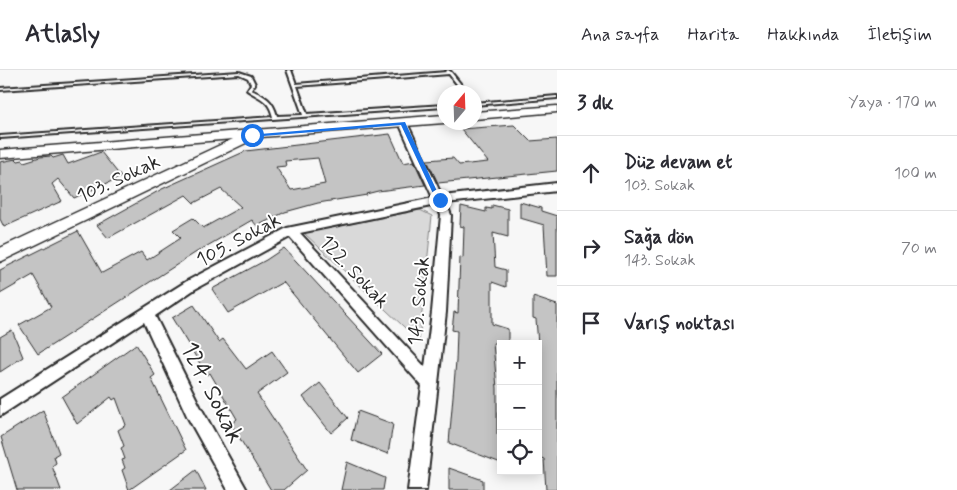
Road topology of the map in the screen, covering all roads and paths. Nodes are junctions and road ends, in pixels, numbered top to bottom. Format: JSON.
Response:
{"nodes":[{"id":1,"x":289,"y":70,"type":"edge"},
{"id":2,"x":449,"y":71,"type":"edge"},
{"id":3,"x":295,"y":85,"type":"junction"},
{"id":4,"x":460,"y":85,"type":"edge"},
{"id":5,"x":0,"y":88,"type":"edge"},
{"id":6,"x":557,"y":97,"type":"edge"},
{"id":7,"x":482,"y":103,"type":"edge"},
{"id":8,"x":437,"y":107,"type":"edge"},
{"id":9,"x":557,"y":109,"type":"edge"},
{"id":10,"x":482,"y":115,"type":"edge"},
{"id":11,"x":306,"y":116,"type":"junction"},
{"id":12,"x":275,"y":118,"type":"junction"},
{"id":13,"x":437,"y":119,"type":"edge"},
{"id":14,"x":403,"y":123,"type":"junction"},
{"id":15,"x":252,"y":135,"type":"junction"},
{"id":16,"x":0,"y":137,"type":"edge"},
{"id":17,"x":0,"y":154,"type":"edge"},
{"id":18,"x":557,"y":187,"type":"edge"},
{"id":19,"x":440,"y":200,"type":"junction"},
{"id":20,"x":291,"y":231,"type":"junction"},
{"id":21,"x":0,"y":255,"type":"edge"},
{"id":22,"x":147,"y":314,"type":"junction"},
{"id":23,"x":430,"y":382,"type":"junction"},
{"id":24,"x":0,"y":408,"type":"edge"},
{"id":25,"x":238,"y":490,"type":"edge"},
{"id":26,"x":417,"y":490,"type":"edge"}],
"edges":[{"from":1,"to":3,"type":"lane"},
{"from":2,"to":3,"type":"lane"},
{"from":2,"to":4,"type":"lane"},
{"from":3,"to":11,"type":"lane"},
{"from":5,"to":12,"type":"lane"},
{"from":6,"to":7,"type":"lane"},
{"from":8,"to":11,"type":"lane"},
{"from":9,"to":10,"type":"main road"},
{"from":11,"to":12,"type":"lane"},
{"from":12,"to":16,"type":"lane"},
{"from":13,"to":14,"type":"main road","name":"103. Sokak"},
{"from":14,"to":15,"type":"main road","name":"103. Sokak"},
{"from":14,"to":19,"type":"street","name":"143. Sokak"},
{"from":15,"to":17,"type":"main road","name":"103. Sokak"},
{"from":15,"to":21,"type":"main road","name":"103. Sokak"},
{"from":18,"to":19,"type":"street","name":"105. Sokak"},
{"from":19,"to":20,"type":"street","name":"105. Sokak"},
{"from":19,"to":23,"type":"street","name":"143. Sokak"},
{"from":20,"to":22,"type":"street","name":"105. Sokak"},
{"from":20,"to":23,"type":"street","name":"122. Sokak"},
{"from":22,"to":24,"type":"street","name":"105. Sokak"},
{"from":22,"to":25,"type":"street","name":"124. Sokak"},
{"from":23,"to":26,"type":"street","name":"143. Sokak"}]}
